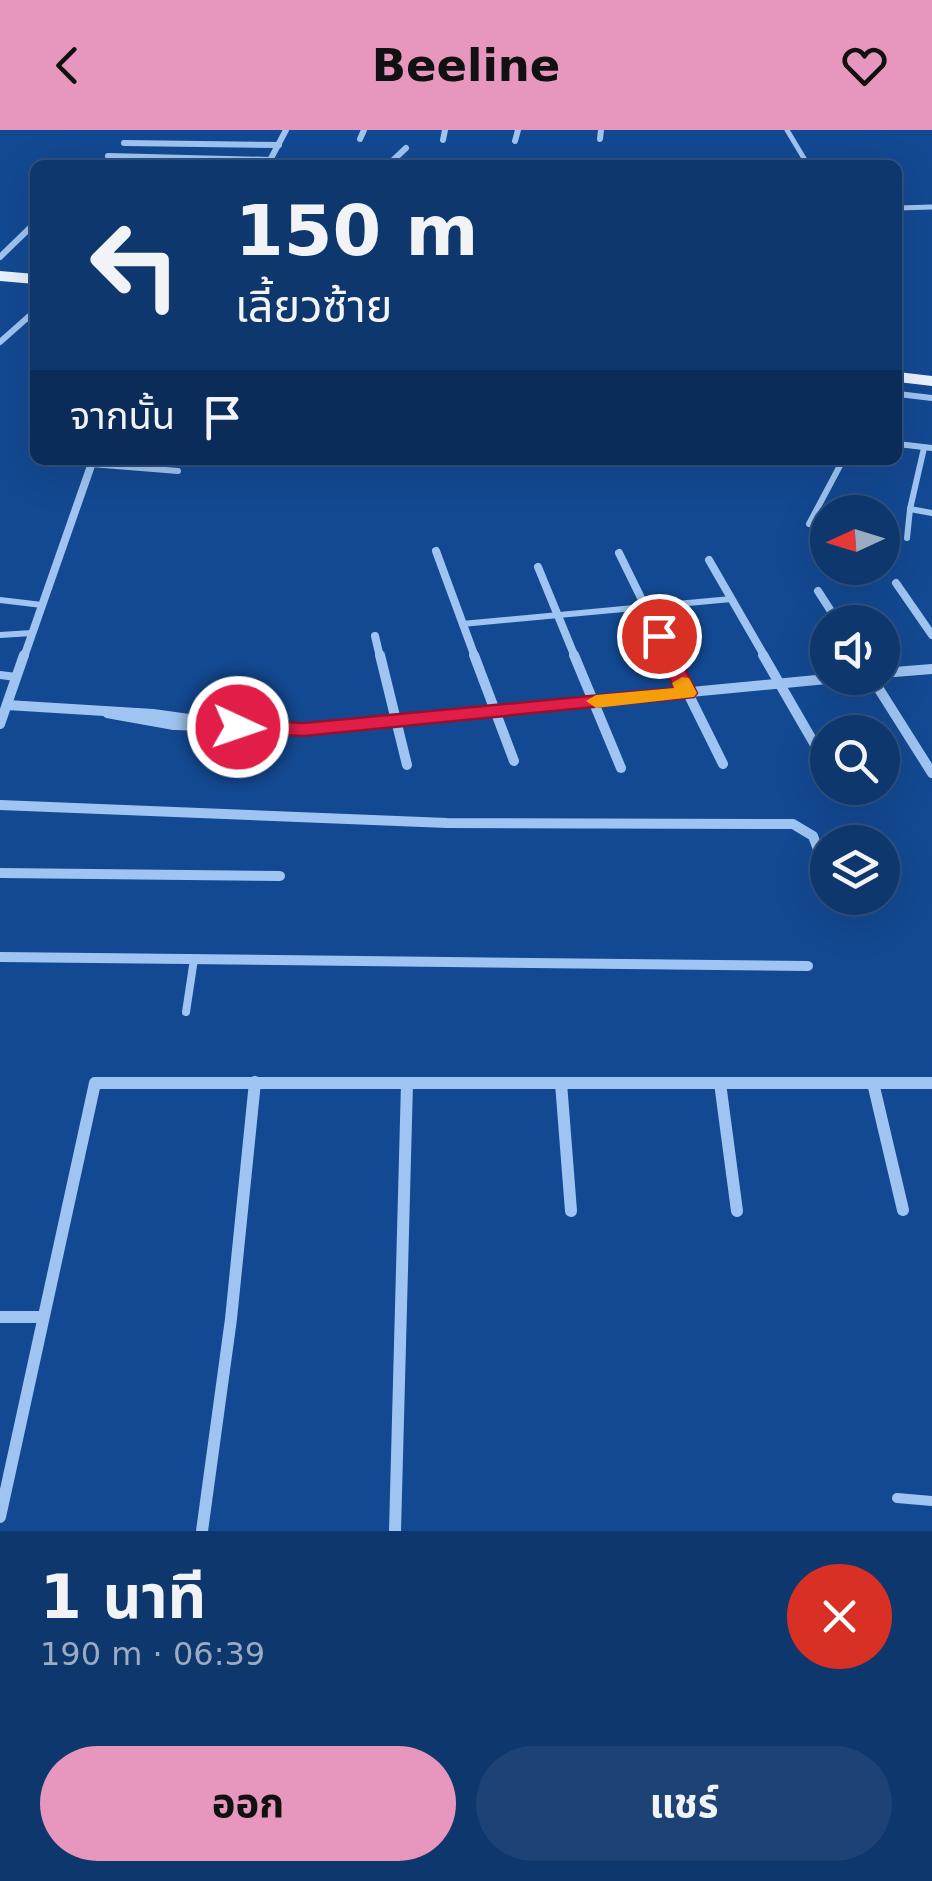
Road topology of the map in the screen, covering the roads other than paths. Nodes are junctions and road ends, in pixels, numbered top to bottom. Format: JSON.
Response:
{"nodes":[{"id":1,"x":286,"y":130,"type":"edge"},
{"id":2,"x":364,"y":130,"type":"edge"},
{"id":3,"x":445,"y":130,"type":"edge"},
{"id":4,"x":518,"y":130,"type":"edge"},
{"id":5,"x":787,"y":130,"type":"edge"},
{"id":6,"x":360,"y":139,"type":"dead end"},
{"id":7,"x":443,"y":140,"type":"dead end"},
{"id":8,"x":516,"y":141,"type":"dead end"},
{"id":9,"x":124,"y":143,"type":"dead end"},
{"id":10,"x":279,"y":145,"type":"junction"},
{"id":11,"x":406,"y":148,"type":"dead end"},
{"id":12,"x":108,"y":156,"type":"dead end"},
{"id":13,"x":216,"y":160,"type":"edge"},
{"id":14,"x":271,"y":160,"type":"edge"},
{"id":15,"x":393,"y":160,"type":"edge"},
{"id":16,"x":805,"y":160,"type":"edge"},
{"id":17,"x":932,"y":207,"type":"edge"},
{"id":18,"x":902,"y":208,"type":"edge"},
{"id":19,"x":30,"y":228,"type":"edge"},
{"id":20,"x":0,"y":240,"type":"edge"},
{"id":21,"x":19,"y":241,"type":"junction"},
{"id":22,"x":0,"y":257,"type":"edge"},
{"id":23,"x":0,"y":266,"type":"edge"},
{"id":24,"x":30,"y":269,"type":"edge"},
{"id":25,"x":0,"y":276,"type":"edge"},
{"id":26,"x":30,"y":279,"type":"edge"},
{"id":27,"x":30,"y":315,"type":"edge"},
{"id":28,"x":0,"y":342,"type":"edge"},
{"id":29,"x":902,"y":366,"type":"edge"},
{"id":30,"x":932,"y":370,"type":"edge"},
{"id":31,"x":902,"y":377,"type":"edge"},
{"id":32,"x":932,"y":381,"type":"edge"},
{"id":33,"x":902,"y":394,"type":"edge"},
{"id":34,"x":932,"y":398,"type":"edge"},
{"id":35,"x":902,"y":445,"type":"edge"},
{"id":36,"x":928,"y":448,"type":"edge"},
{"id":37,"x":91,"y":465,"type":"edge"},
{"id":38,"x":118,"y":465,"type":"edge"},
{"id":39,"x":840,"y":465,"type":"edge"},
{"id":40,"x":178,"y":472,"type":"dead end"},
{"id":41,"x":910,"y":509,"type":"junction"},
{"id":42,"x":932,"y":513,"type":"edge"},
{"id":43,"x":809,"y":524,"type":"dead end"},
{"id":44,"x":906,"y":538,"type":"dead end"},
{"id":45,"x":436,"y":551,"type":"dead end"},
{"id":46,"x":620,"y":553,"type":"dead end"},
{"id":47,"x":709,"y":560,"type":"dead end"},
{"id":48,"x":538,"y":567,"type":"dead end"},
{"id":49,"x":897,"y":585,"type":"edge"},
{"id":50,"x":818,"y":591,"type":"dead end"},
{"id":51,"x":731,"y":599,"type":"junction"},
{"id":52,"x":0,"y":600,"type":"edge"},
{"id":53,"x":42,"y":605,"type":"junction"},
{"id":54,"x":827,"y":605,"type":"edge"},
{"id":55,"x":645,"y":608,"type":"junction"},
{"id":56,"x":558,"y":616,"type":"junction"},
{"id":57,"x":462,"y":624,"type":"junction"},
{"id":58,"x":32,"y":633,"type":"junction"},
{"id":59,"x":0,"y":635,"type":"edge"},
{"id":60,"x":375,"y":636,"type":"dead end"},
{"id":61,"x":932,"y":636,"type":"edge"},
{"id":62,"x":932,"y":669,"type":"edge"},
{"id":63,"x":900,"y":672,"type":"edge"},
{"id":64,"x":0,"y":676,"type":"edge"},
{"id":65,"x":16,"y":677,"type":"junction"},
{"id":66,"x":810,"y":680,"type":"edge"},
{"id":67,"x":780,"y":683,"type":"junction"},
{"id":68,"x":687,"y":693,"type":"junction"},
{"id":69,"x":883,"y":695,"type":"edge"},
{"id":70,"x":594,"y":702,"type":"junction"},
{"id":71,"x":6,"y":705,"type":"junction"},
{"id":72,"x":494,"y":711,"type":"junction"},
{"id":73,"x":396,"y":720,"type":"junction"},
{"id":74,"x":0,"y":724,"type":"edge"},
{"id":75,"x":810,"y":737,"type":"edge"},
{"id":76,"x":514,"y":762,"type":"dead end"},
{"id":77,"x":723,"y":764,"type":"dead end"},
{"id":78,"x":407,"y":765,"type":"dead end"},
{"id":79,"x":621,"y":768,"type":"dead end"},
{"id":80,"x":932,"y":773,"type":"edge"},
{"id":81,"x":0,"y":805,"type":"edge"},
{"id":82,"x":810,"y":834,"type":"edge"},
{"id":83,"x":0,"y":873,"type":"edge"},
{"id":84,"x":280,"y":876,"type":"dead end"},
{"id":85,"x":0,"y":957,"type":"edge"},
{"id":86,"x":194,"y":959,"type":"junction"},
{"id":87,"x":808,"y":966,"type":"dead end"},
{"id":88,"x":186,"y":1012,"type":"dead end"},
{"id":89,"x":254,"y":1082,"type":"junction"},
{"id":90,"x":561,"y":1083,"type":"junction"},
{"id":91,"x":720,"y":1083,"type":"junction"},
{"id":92,"x":873,"y":1083,"type":"junction"},
{"id":93,"x":932,"y":1083,"type":"edge"},
{"id":94,"x":407,"y":1084,"type":"junction"},
{"id":95,"x":902,"y":1210,"type":"dead end"},
{"id":96,"x":737,"y":1211,"type":"dead end"},
{"id":97,"x":571,"y":1212,"type":"dead end"},
{"id":98,"x":0,"y":1317,"type":"edge"},
{"id":99,"x":42,"y":1317,"type":"junction"},
{"id":100,"x":897,"y":1498,"type":"dead end"},
{"id":101,"x":932,"y":1502,"type":"edge"},
{"id":102,"x":0,"y":1517,"type":"edge"},
{"id":103,"x":202,"y":1531,"type":"edge"},
{"id":104,"x":395,"y":1531,"type":"edge"}],
"edges":[{"from":1,"to":10,"type":"street"},
{"from":2,"to":6,"type":"street"},
{"from":3,"to":7,"type":"street"},
{"from":4,"to":8,"type":"street"},
{"from":5,"to":16,"type":"lane"},
{"from":9,"to":10,"type":"street"},
{"from":10,"to":14,"type":"street"},
{"from":11,"to":15,"type":"street"},
{"from":12,"to":13,"type":"street"},
{"from":17,"to":18,"type":"lane"},
{"from":19,"to":21,"type":"street"},
{"from":20,"to":21,"type":"street"},
{"from":21,"to":22,"type":"street"},
{"from":23,"to":24,"type":"main road"},
{"from":25,"to":26,"type":"main road"},
{"from":27,"to":28,"type":"street"},
{"from":29,"to":30,"type":"main road"},
{"from":31,"to":32,"type":"main road"},
{"from":33,"to":34,"type":"lane"},
{"from":35,"to":36,"type":"lane"},
{"from":36,"to":41,"type":"lane"},
{"from":37,"to":53,"type":"street"},
{"from":38,"to":40,"type":"lane"},
{"from":39,"to":43,"type":"lane"},
{"from":41,"to":42,"type":"lane"},
{"from":41,"to":44,"type":"lane"},
{"from":45,"to":57,"type":"street"},
{"from":46,"to":55,"type":"street"},
{"from":47,"to":51,"type":"street"},
{"from":48,"to":56,"type":"street"},
{"from":49,"to":61,"type":"street"},
{"from":50,"to":54,"type":"street"},
{"from":51,"to":55,"type":"lane"},
{"from":51,"to":67,"type":"street"},
{"from":52,"to":53,"type":"lane"},
{"from":53,"to":58,"type":"street"},
{"from":55,"to":56,"type":"lane"},
{"from":55,"to":68,"type":"street"},
{"from":56,"to":57,"type":"lane"},
{"from":56,"to":70,"type":"street"},
{"from":57,"to":72,"type":"street"},
{"from":58,"to":59,"type":"lane"},
{"from":58,"to":65,"type":"street"},
{"from":60,"to":73,"type":"street"},
{"from":62,"to":63,"type":"street"},
{"from":64,"to":65,"type":"lane"},
{"from":65,"to":71,"type":"street"},
{"from":66,"to":67,"type":"street"},
{"from":67,"to":68,"type":"street"},
{"from":67,"to":75,"type":"street"},
{"from":68,"to":70,"type":"street"},
{"from":68,"to":77,"type":"street"},
{"from":69,"to":80,"type":"street"},
{"from":70,"to":72,"type":"street"},
{"from":70,"to":79,"type":"street"},
{"from":71,"to":73,"type":"street"},
{"from":71,"to":74,"type":"street"},
{"from":72,"to":73,"type":"street"},
{"from":72,"to":76,"type":"street"},
{"from":73,"to":78,"type":"street"},
{"from":81,"to":82,"type":"street"},
{"from":83,"to":84,"type":"street"},
{"from":85,"to":86,"type":"street"},
{"from":86,"to":87,"type":"street"},
{"from":86,"to":88,"type":"lane"},
{"from":89,"to":94,"type":"street"},
{"from":89,"to":99,"type":"street"},
{"from":89,"to":103,"type":"street"},
{"from":90,"to":91,"type":"street"},
{"from":90,"to":94,"type":"street"},
{"from":90,"to":97,"type":"street"},
{"from":91,"to":92,"type":"street"},
{"from":91,"to":96,"type":"street"},
{"from":92,"to":93,"type":"street"},
{"from":92,"to":95,"type":"street"},
{"from":94,"to":104,"type":"street"},
{"from":98,"to":99,"type":"street"},
{"from":99,"to":102,"type":"street"},
{"from":100,"to":101,"type":"lane"}]}
